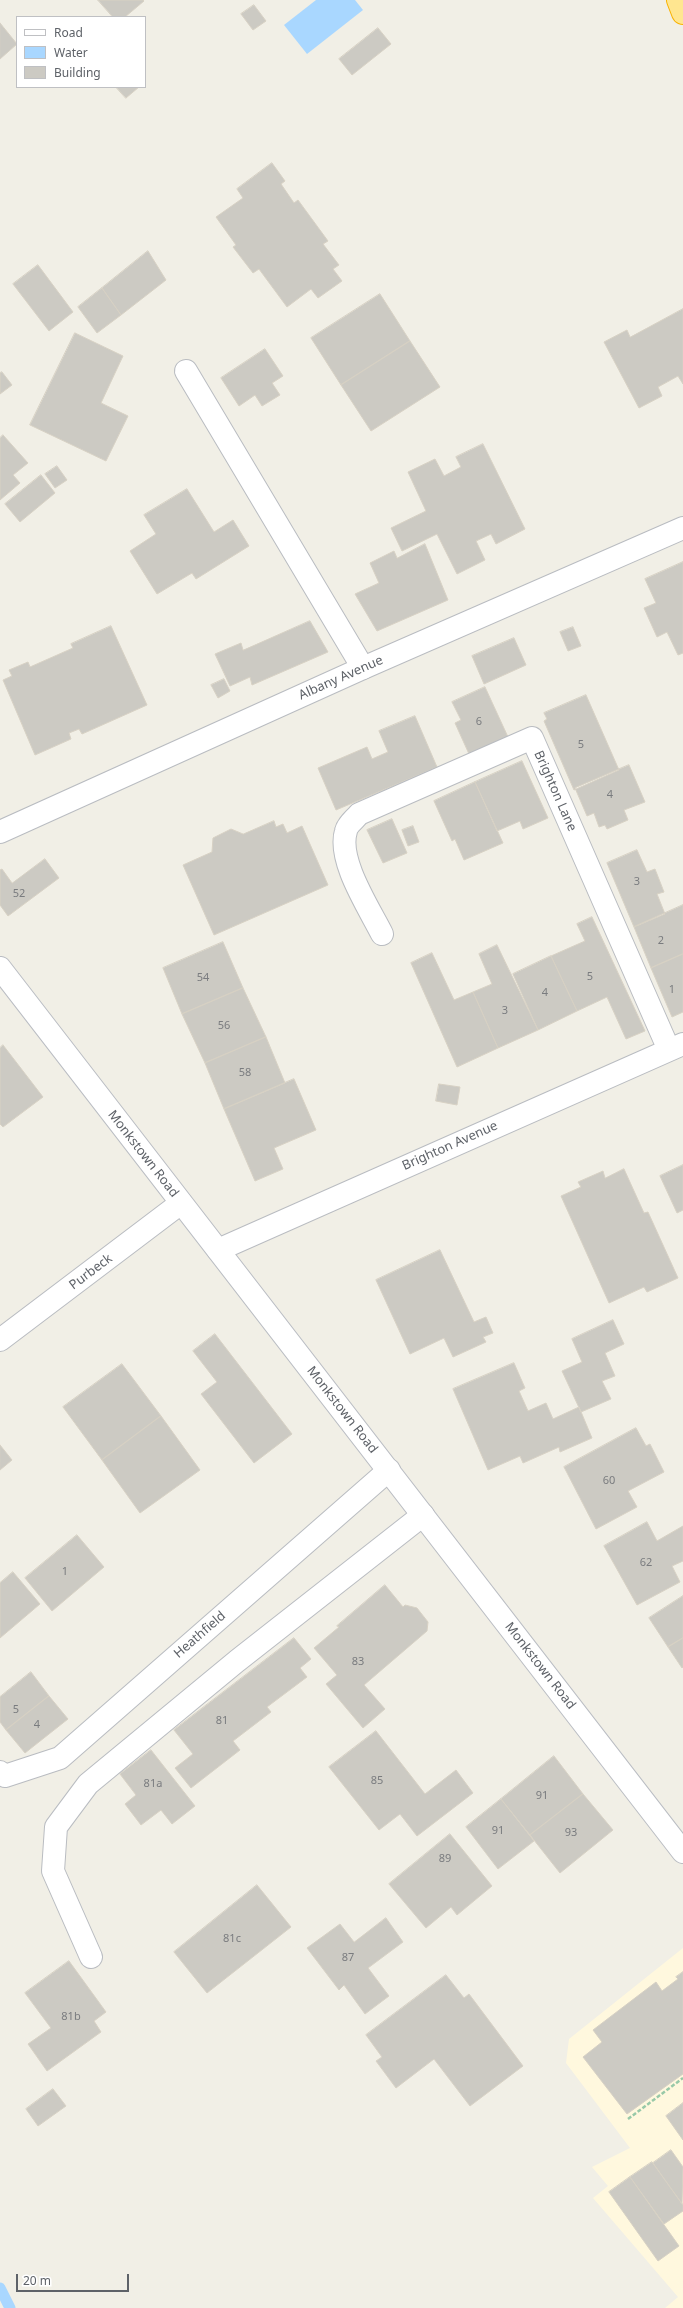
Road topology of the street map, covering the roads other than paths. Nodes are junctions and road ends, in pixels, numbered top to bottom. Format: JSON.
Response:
{"nodes":[{"id":1,"x":678,"y":0,"type":"edge"},
{"id":2,"x":683,"y":13,"type":"edge"},
{"id":3,"x":186,"y":371,"type":"dead end"},
{"id":4,"x":683,"y":528,"type":"edge"},
{"id":5,"x":362,"y":668,"type":"junction"},
{"id":6,"x":0,"y":832,"type":"edge"},
{"id":7,"x":382,"y":934,"type":"dead end"},
{"id":8,"x":0,"y":968,"type":"edge"},
{"id":9,"x":676,"y":1047,"type":"edge"},
{"id":10,"x":181,"y":1203,"type":"junction"},
{"id":11,"x":218,"y":1250,"type":"junction"},
{"id":12,"x":0,"y":1340,"type":"edge"},
{"id":13,"x":389,"y":1470,"type":"junction"},
{"id":14,"x":423,"y":1515,"type":"junction"},
{"id":15,"x":0,"y":1772,"type":"edge"},
{"id":16,"x":683,"y":1852,"type":"edge"},
{"id":17,"x":91,"y":1957,"type":"dead end"}],
"edges":[{"from":1,"to":2,"type":"highway"},
{"from":3,"to":5,"type":"street"},
{"from":4,"to":5,"type":"street","name":"Albany Avenue"},
{"from":5,"to":6,"type":"street","name":"Albany Avenue"},
{"from":7,"to":9,"type":"street","name":"Brighton Lane"},
{"from":8,"to":10,"type":"street","name":"Monkstown Road"},
{"from":9,"to":11,"type":"street","name":"Brighton Avenue"},
{"from":10,"to":11,"type":"street","name":"Monkstown Road"},
{"from":10,"to":12,"type":"street","name":"Purbeck"},
{"from":11,"to":13,"type":"street","name":"Monkstown Road"},
{"from":13,"to":14,"type":"street","name":"Monkstown Road"},
{"from":13,"to":15,"type":"street","name":"Heathfield"},
{"from":14,"to":16,"type":"street","name":"Monkstown Road"},
{"from":14,"to":17,"type":"street"}]}
